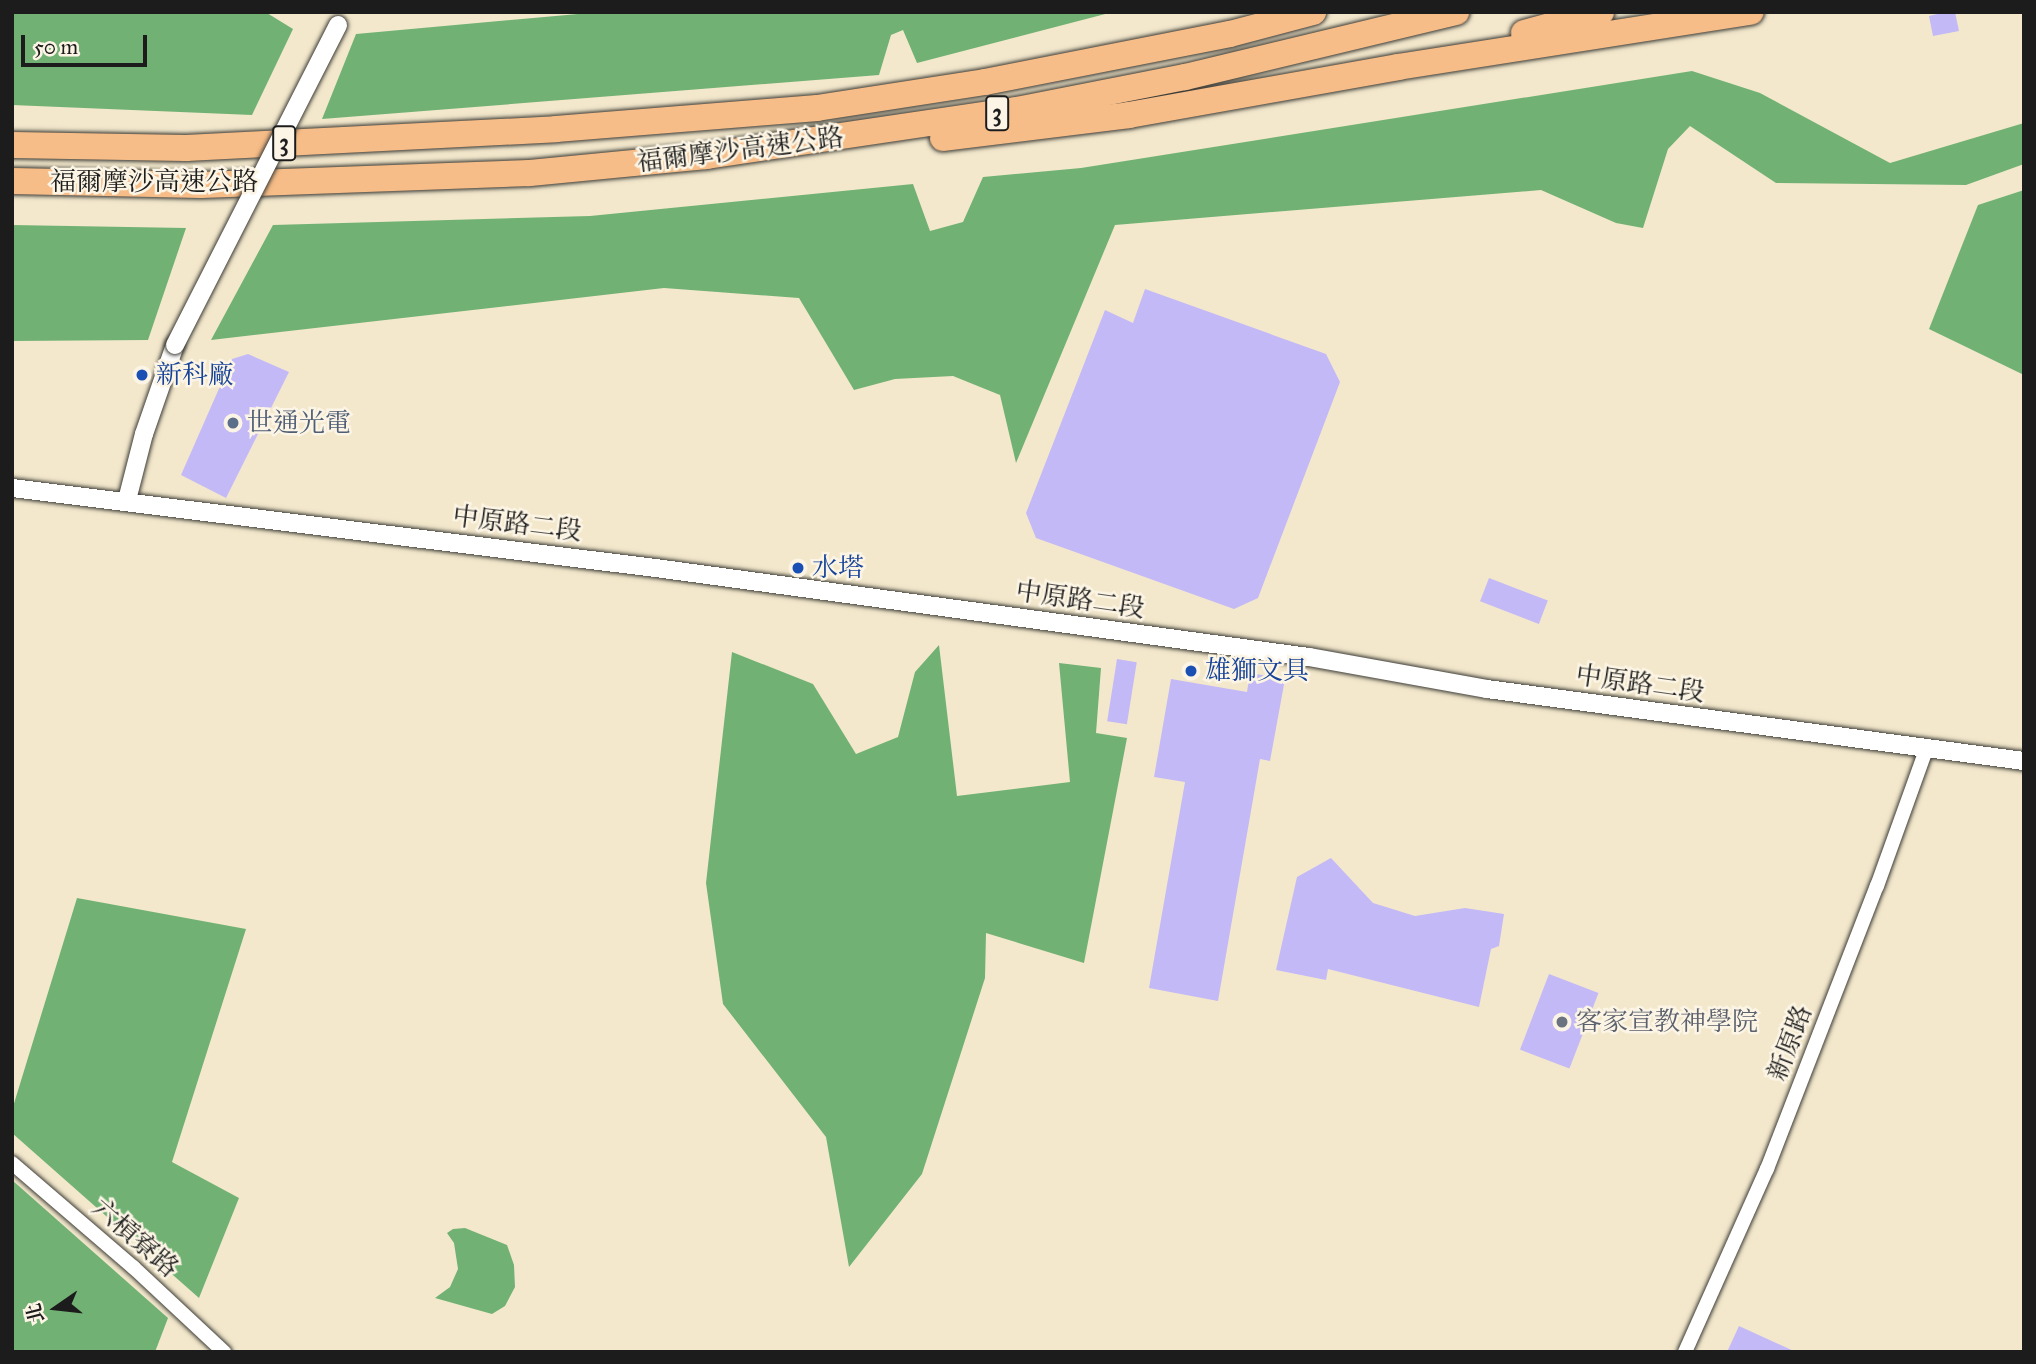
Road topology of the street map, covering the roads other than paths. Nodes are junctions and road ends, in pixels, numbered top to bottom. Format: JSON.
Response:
{"nodes":[{"id":1,"x":1313,"y":12,"type":"edge"},
{"id":2,"x":1456,"y":12,"type":"edge"},
{"id":3,"x":1601,"y":12,"type":"edge"},
{"id":4,"x":1751,"y":12,"type":"edge"},
{"id":5,"x":341,"y":19,"type":"edge"},
{"id":6,"x":1398,"y":67,"type":"junction"},
{"id":7,"x":12,"y":145,"type":"edge"},
{"id":8,"x":706,"y":156,"type":"junction"},
{"id":9,"x":12,"y":181,"type":"edge"},
{"id":10,"x":12,"y":488,"type":"edge"},
{"id":11,"x":127,"y":500,"type":"junction"},
{"id":12,"x":1927,"y":747,"type":"junction"},
{"id":13,"x":2024,"y":761,"type":"edge"},
{"id":14,"x":12,"y":1163,"type":"edge"},
{"id":15,"x":224,"y":1352,"type":"edge"},
{"id":16,"x":1685,"y":1352,"type":"edge"}],
"edges":[{"from":1,"to":7,"type":"highway","name":"福爾摩沙高速公路","number":"3"},
{"from":2,"to":8,"type":"highway","name":"福爾摩沙高速公路","number":"3"},
{"from":3,"to":6,"type":"highway"},
{"from":4,"to":6,"type":"highway"},
{"from":5,"to":11,"type":"street","bridge":true},
{"from":6,"to":8,"type":"highway"},
{"from":8,"to":9,"type":"highway","name":"福爾摩沙高速公路","number":"3"},
{"from":10,"to":11,"type":"street","name":"中原路二段"},
{"from":11,"to":12,"type":"street","name":"中原路二段"},
{"from":12,"to":13,"type":"street","name":"中原路二段"},
{"from":12,"to":16,"type":"street","name":"新原路"},
{"from":14,"to":15,"type":"street","name":"六槓寮路"}]}
